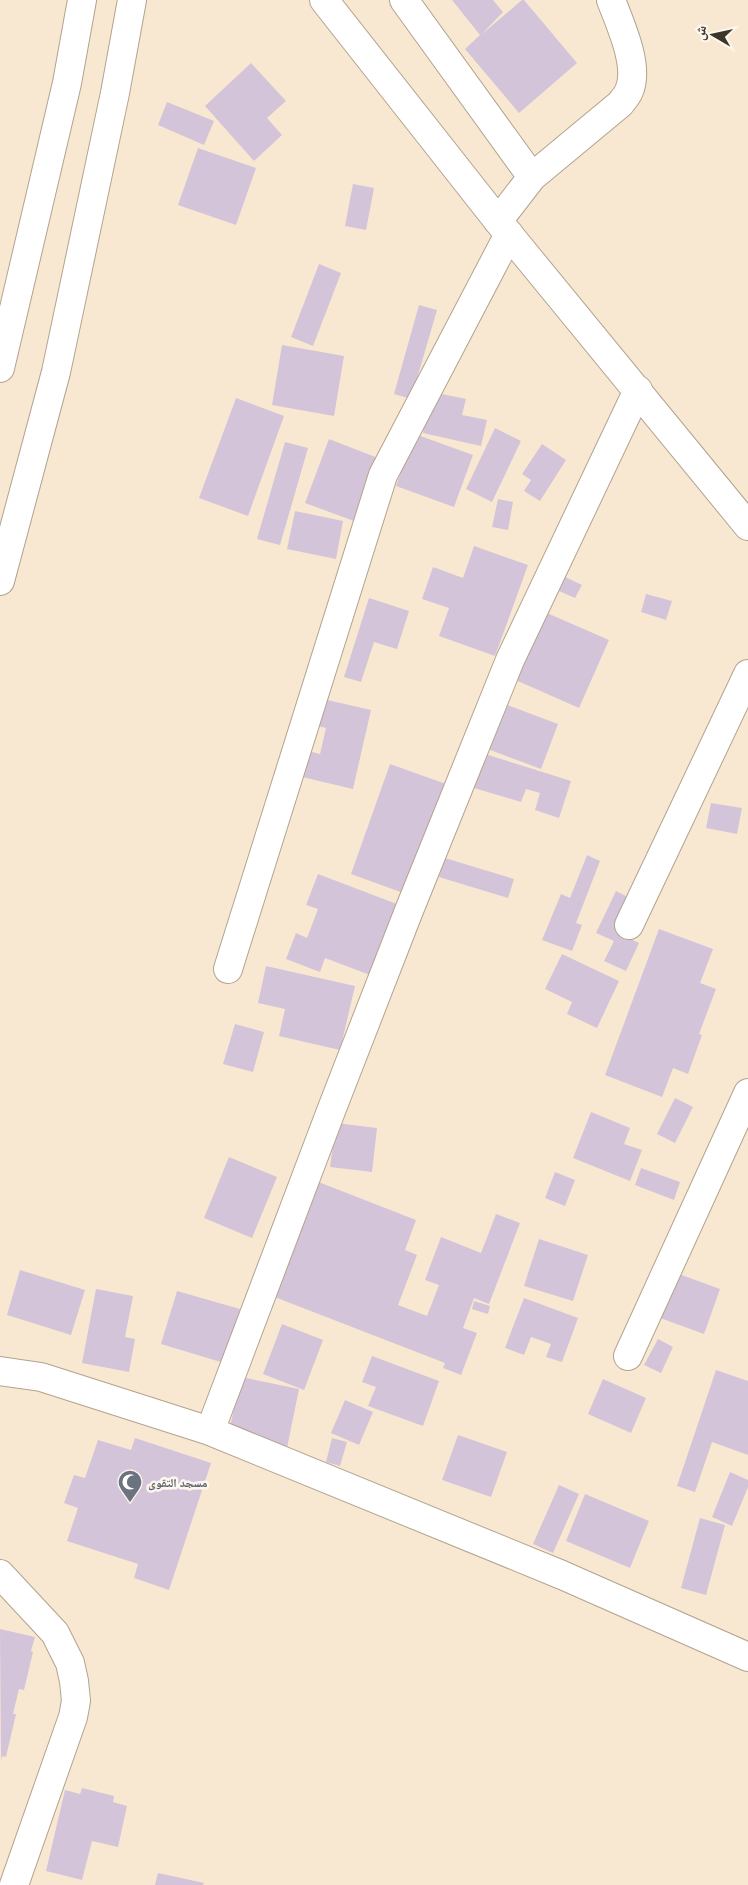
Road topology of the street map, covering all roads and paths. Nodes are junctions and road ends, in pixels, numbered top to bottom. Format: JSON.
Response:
{"nodes":[{"id":1,"x":82,"y":0,"type":"edge"},
{"id":2,"x":132,"y":0,"type":"edge"},
{"id":3,"x":324,"y":0,"type":"edge"},
{"id":4,"x":404,"y":0,"type":"edge"},
{"id":5,"x":612,"y":0,"type":"edge"},
{"id":6,"x":532,"y":177,"type":"junction"},
{"id":7,"x":504,"y":227,"type":"junction"},
{"id":8,"x":0,"y":368,"type":"edge"},
{"id":9,"x":638,"y":390,"type":"junction"},
{"id":10,"x":748,"y":526,"type":"edge"},
{"id":11,"x":0,"y":580,"type":"edge"},
{"id":12,"x":748,"y":674,"type":"edge"},
{"id":13,"x":629,"y":925,"type":"dead end"},
{"id":14,"x":228,"y":969,"type":"dead end"},
{"id":15,"x":748,"y":1093,"type":"edge"},
{"id":16,"x":628,"y":1356,"type":"dead end"},
{"id":17,"x":0,"y":1371,"type":"edge"},
{"id":18,"x":210,"y":1431,"type":"junction"},
{"id":19,"x":0,"y":1574,"type":"edge"},
{"id":20,"x":748,"y":1657,"type":"edge"},
{"id":21,"x":14,"y":1885,"type":"edge"}],
"edges":[{"from":1,"to":8,"type":"main road"},
{"from":2,"to":11,"type":"main road"},
{"from":3,"to":7,"type":"main road"},
{"from":4,"to":6,"type":"main road"},
{"from":5,"to":6,"type":"main road"},
{"from":6,"to":7,"type":"main road"},
{"from":7,"to":9,"type":"main road"},
{"from":7,"to":14,"type":"main road"},
{"from":9,"to":10,"type":"main road"},
{"from":9,"to":18,"type":"main road"},
{"from":12,"to":13,"type":"main road"},
{"from":15,"to":16,"type":"main road"},
{"from":17,"to":18,"type":"main road"},
{"from":18,"to":20,"type":"main road"},
{"from":19,"to":21,"type":"main road"}]}
